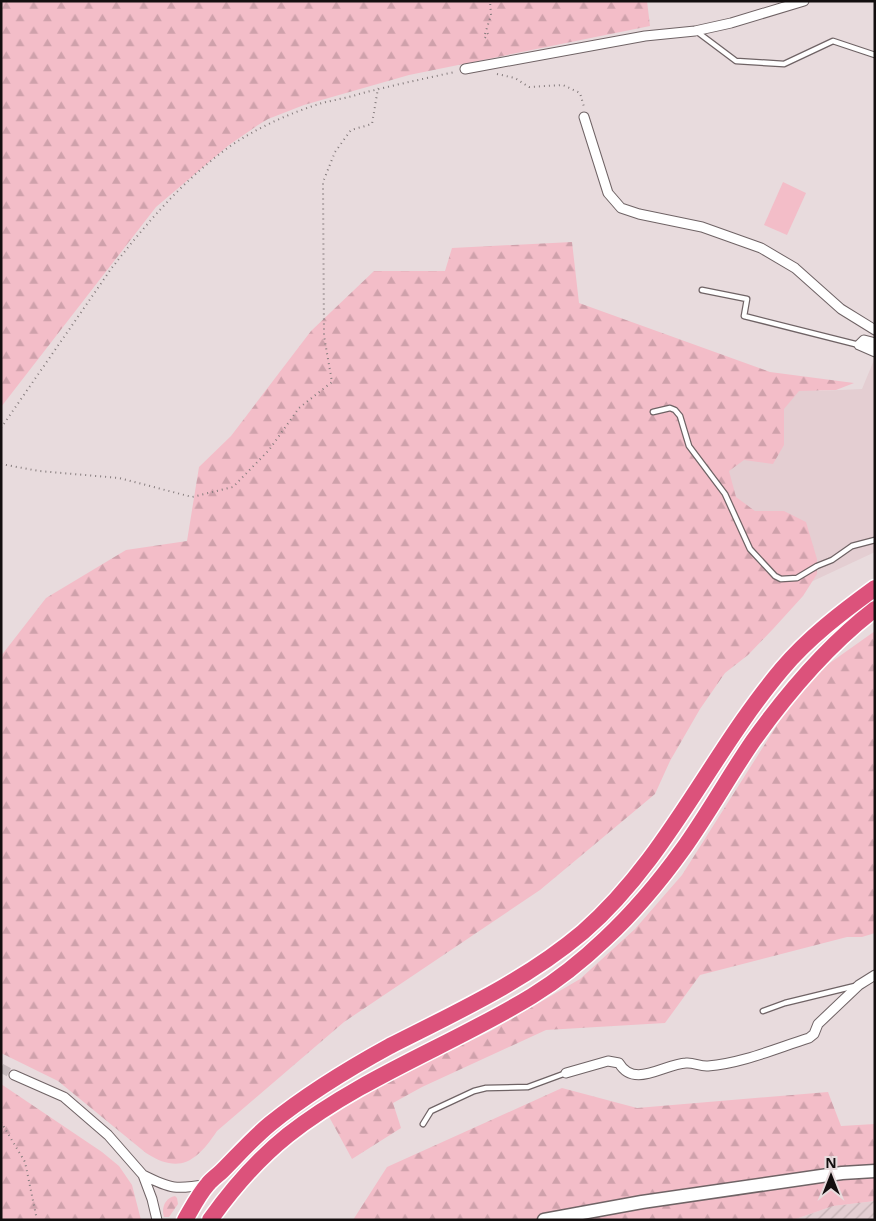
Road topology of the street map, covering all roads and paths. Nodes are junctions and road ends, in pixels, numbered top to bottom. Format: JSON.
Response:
{"nodes":[{"id":1,"x":490,"y":1,"type":"edge"},
{"id":2,"x":804,"y":1,"type":"edge"},
{"id":3,"x":486,"y":30,"type":"junction"},
{"id":4,"x":695,"y":30,"type":"junction"},
{"id":5,"x":485,"y":34,"type":"dead end"},
{"id":6,"x":485,"y":38,"type":"dead end"},
{"id":7,"x":875,"y":55,"type":"edge"},
{"id":8,"x":493,"y":64,"type":"junction"},
{"id":9,"x":465,"y":69,"type":"joint"},
{"id":10,"x":378,"y":88,"type":"junction"},
{"id":11,"x":584,"y":117,"type":"joint"},
{"id":12,"x":702,"y":290,"type":"dead end"},
{"id":13,"x":875,"y":330,"type":"edge"},
{"id":14,"x":875,"y":343,"type":"edge"},
{"id":15,"x":859,"y":345,"type":"junction"},
{"id":16,"x":875,"y":352,"type":"edge"},
{"id":17,"x":653,"y":412,"type":"dead end"},
{"id":18,"x":1,"y":428,"type":"edge"},
{"id":19,"x":1,"y":464,"type":"edge"},
{"id":20,"x":875,"y":540,"type":"edge"},
{"id":21,"x":875,"y":575,"type":"edge"},
{"id":22,"x":875,"y":588,"type":"edge"},
{"id":23,"x":875,"y":609,"type":"edge"},
{"id":24,"x":875,"y":622,"type":"edge"},
{"id":25,"x":802,"y":647,"type":"junction"},
{"id":26,"x":816,"y":663,"type":"junction"},
{"id":27,"x":875,"y":975,"type":"edge"},
{"id":28,"x":859,"y":985,"type":"junction"},
{"id":29,"x":763,"y":1011,"type":"dead end"},
{"id":30,"x":566,"y":1073,"type":"joint"},
{"id":31,"x":14,"y":1075,"type":"tunnel mouth"},
{"id":32,"x":1,"y":1122,"type":"edge"},
{"id":33,"x":423,"y":1124,"type":"dead end"},
{"id":34,"x":875,"y":1171,"type":"edge"},
{"id":35,"x":143,"y":1175,"type":"junction"},
{"id":36,"x":208,"y":1184,"type":"junction"},
{"id":37,"x":37,"y":1220,"type":"edge"},
{"id":38,"x":157,"y":1220,"type":"edge"},
{"id":39,"x":185,"y":1220,"type":"edge"},
{"id":40,"x":210,"y":1220,"type":"edge"},
{"id":41,"x":544,"y":1220,"type":"edge"}],
"edges":[{"from":1,"to":3,"type":"path"},
{"from":2,"to":4,"type":"street"},
{"from":3,"to":5,"type":"path"},
{"from":3,"to":6,"type":"path"},
{"from":4,"to":7,"type":"lane"},
{"from":4,"to":8,"type":"street"},
{"from":8,"to":9,"type":"street"},
{"from":8,"to":11,"type":"path"},
{"from":9,"to":10,"type":"path"},
{"from":10,"to":18,"type":"path"},
{"from":10,"to":19,"type":"path"},
{"from":11,"to":13,"type":"street"},
{"from":12,"to":15,"type":"lane"},
{"from":14,"to":15,"type":"street"},
{"from":15,"to":16,"type":"street"},
{"from":17,"to":20,"type":"lane"},
{"from":21,"to":25,"type":"highway"},
{"from":22,"to":25,"type":"highway"},
{"from":23,"to":26,"type":"highway"},
{"from":24,"to":26,"type":"highway"},
{"from":25,"to":36,"type":"highway"},
{"from":26,"to":40,"type":"highway"},
{"from":27,"to":28,"type":"street"},
{"from":28,"to":29,"type":"lane"},
{"from":28,"to":30,"type":"street"},
{"from":30,"to":33,"type":"lane"},
{"from":31,"to":35,"type":"street"},
{"from":32,"to":37,"type":"path"},
{"from":34,"to":41,"type":"main road"},
{"from":35,"to":36,"type":"street"},
{"from":35,"to":38,"type":"street"},
{"from":36,"to":39,"type":"highway"}]}
